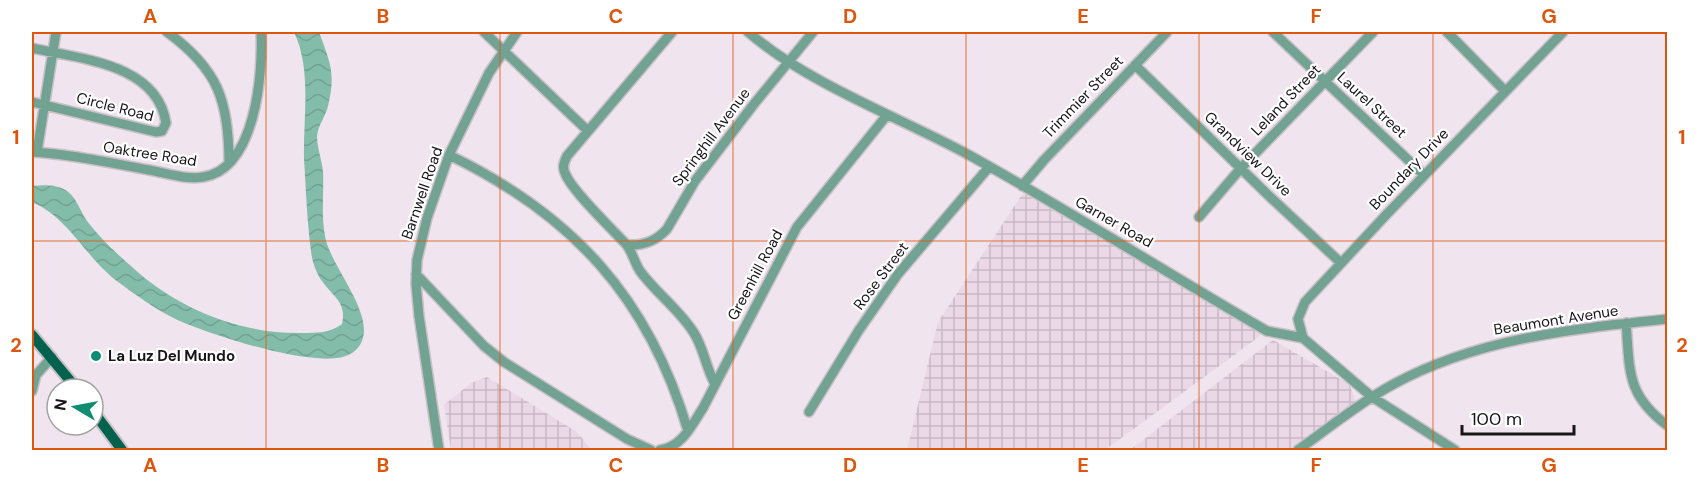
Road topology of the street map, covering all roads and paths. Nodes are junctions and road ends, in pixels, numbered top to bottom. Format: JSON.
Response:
{"nodes":[{"id":1,"x":56,"y":32,"type":"edge"},
{"id":2,"x":167,"y":32,"type":"edge"},
{"id":3,"x":261,"y":32,"type":"edge"},
{"id":4,"x":483,"y":32,"type":"edge"},
{"id":5,"x":517,"y":32,"type":"edge"},
{"id":6,"x":672,"y":32,"type":"edge"},
{"id":7,"x":748,"y":32,"type":"edge"},
{"id":8,"x":813,"y":32,"type":"edge"},
{"id":9,"x":1167,"y":32,"type":"edge"},
{"id":10,"x":1273,"y":32,"type":"edge"},
{"id":11,"x":1373,"y":32,"type":"edge"},
{"id":12,"x":1447,"y":32,"type":"edge"},
{"id":13,"x":1563,"y":32,"type":"edge"},
{"id":14,"x":32,"y":48,"type":"edge"},
{"id":15,"x":503,"y":51,"type":"junction"},
{"id":16,"x":53,"y":53,"type":"junction"},
{"id":17,"x":789,"y":62,"type":"junction"},
{"id":18,"x":1135,"y":65,"type":"junction"},
{"id":19,"x":1325,"y":81,"type":"junction"},
{"id":20,"x":1505,"y":91,"type":"junction"},
{"id":21,"x":32,"y":102,"type":"edge"},
{"id":22,"x":45,"y":104,"type":"junction"},
{"id":23,"x":886,"y":115,"type":"junction"},
{"id":24,"x":588,"y":131,"type":"junction"},
{"id":25,"x":34,"y":152,"type":"edge"},
{"id":26,"x":449,"y":155,"type":"junction"},
{"id":27,"x":229,"y":164,"type":"junction"},
{"id":28,"x":989,"y":166,"type":"junction"},
{"id":29,"x":1241,"y":168,"type":"junction"},
{"id":30,"x":1424,"y":175,"type":"junction"},
{"id":31,"x":1022,"y":186,"type":"junction"},
{"id":32,"x":1199,"y":217,"type":"dead end"},
{"id":33,"x":627,"y":245,"type":"junction"},
{"id":34,"x":1341,"y":263,"type":"junction"},
{"id":35,"x":416,"y":273,"type":"junction"},
{"id":36,"x":1668,"y":319,"type":"edge"},
{"id":37,"x":1626,"y":323,"type":"junction"},
{"id":38,"x":32,"y":335,"type":"edge"},
{"id":39,"x":1303,"y":338,"type":"junction"},
{"id":40,"x":52,"y":357,"type":"junction"},
{"id":41,"x":68,"y":377,"type":"edge"},
{"id":42,"x":715,"y":384,"type":"junction"},
{"id":43,"x":32,"y":391,"type":"edge"},
{"id":44,"x":1372,"y":397,"type":"junction"},
{"id":45,"x":809,"y":412,"type":"dead end"},
{"id":46,"x":1668,"y":426,"type":"edge"},
{"id":47,"x":105,"y":427,"type":"edge"},
{"id":48,"x":688,"y":431,"type":"junction"},
{"id":49,"x":122,"y":450,"type":"edge"},
{"id":50,"x":439,"y":450,"type":"edge"},
{"id":51,"x":651,"y":450,"type":"edge"},
{"id":52,"x":660,"y":450,"type":"edge"},
{"id":53,"x":1298,"y":450,"type":"edge"},
{"id":54,"x":1455,"y":450,"type":"edge"}],
"edges":[{"from":1,"to":16,"type":"street"},
{"from":2,"to":27,"type":"street"},
{"from":3,"to":27,"type":"street"},
{"from":4,"to":15,"type":"street"},
{"from":5,"to":15,"type":"street","name":"Barnwell Road"},
{"from":6,"to":24,"type":"street"},
{"from":7,"to":17,"type":"street","name":"Garner Road"},
{"from":8,"to":17,"type":"street","name":"Springhill Avenue"},
{"from":9,"to":18,"type":"street","name":"Trimmier Street"},
{"from":10,"to":19,"type":"street","name":"Laurel Street"},
{"from":11,"to":19,"type":"street","name":"Leland Street"},
{"from":12,"to":20,"type":"street"},
{"from":13,"to":20,"type":"street","name":"Boundary Drive"},
{"from":14,"to":16,"type":"street","name":"Circle Road"},
{"from":15,"to":24,"type":"street"},
{"from":15,"to":26,"type":"street","name":"Barnwell Road"},
{"from":16,"to":22,"type":"street"},
{"from":16,"to":22,"type":"street","name":"Circle Road"},
{"from":17,"to":23,"type":"street","name":"Garner Road"},
{"from":17,"to":33,"type":"street","name":"Springhill Avenue"},
{"from":18,"to":29,"type":"street","name":"Grandview Drive"},
{"from":18,"to":31,"type":"street","name":"Trimmier Street"},
{"from":19,"to":29,"type":"street","name":"Leland Street"},
{"from":19,"to":30,"type":"street","name":"Laurel Street"},
{"from":20,"to":30,"type":"street","name":"Boundary Drive"},
{"from":21,"to":22,"type":"street","name":"Circle Road"},
{"from":22,"to":25,"type":"street"},
{"from":23,"to":28,"type":"street","name":"Garner Road"},
{"from":23,"to":42,"type":"street","name":"Greenhill Road"},
{"from":24,"to":33,"type":"street"},
{"from":25,"to":27,"type":"street","name":"Oaktree Road"},
{"from":26,"to":35,"type":"street","name":"Barnwell Road"},
{"from":26,"to":48,"type":"street"},
{"from":28,"to":31,"type":"street","name":"Garner Road"},
{"from":28,"to":45,"type":"street","name":"Rose Street"},
{"from":29,"to":32,"type":"street","name":"Leland Street"},
{"from":29,"to":34,"type":"street","name":"Grandview Drive"},
{"from":30,"to":34,"type":"street","name":"Boundary Drive"},
{"from":31,"to":39,"type":"street","name":"Garner Road"},
{"from":33,"to":42,"type":"street"},
{"from":34,"to":39,"type":"street","name":"Boundary Drive"},
{"from":35,"to":50,"type":"street","name":"Barnwell Road"},
{"from":35,"to":51,"type":"street"},
{"from":36,"to":37,"type":"street","name":"Beaumont Avenue"},
{"from":37,"to":44,"type":"street","name":"Beaumont Avenue"},
{"from":37,"to":46,"type":"street"},
{"from":38,"to":40,"type":"main road"},
{"from":39,"to":44,"type":"street","name":"Garner Road"},
{"from":40,"to":41,"type":"main road"},
{"from":40,"to":43,"type":"street"},
{"from":42,"to":48,"type":"street","name":"Greenhill Road"},
{"from":44,"to":53,"type":"street","name":"Beaumont Avenue"},
{"from":44,"to":54,"type":"street","name":"Garner Road"},
{"from":47,"to":49,"type":"main road"},
{"from":48,"to":52,"type":"street","name":"Greenhill Road"}]}
